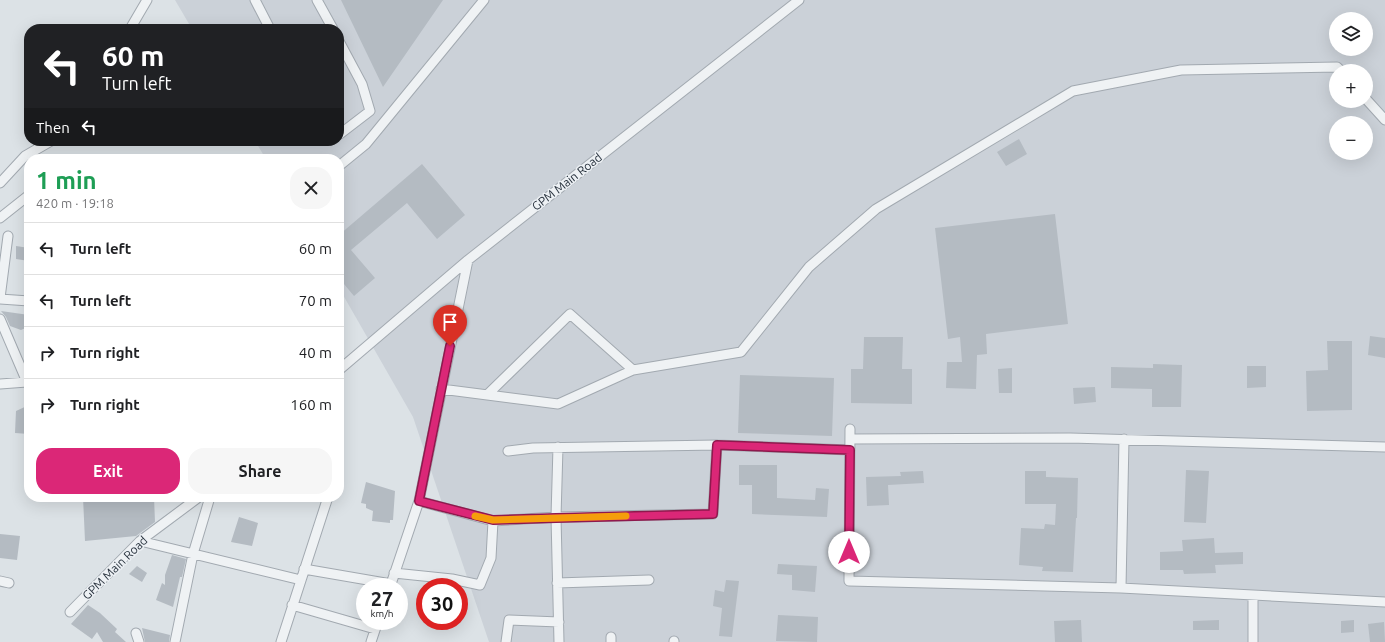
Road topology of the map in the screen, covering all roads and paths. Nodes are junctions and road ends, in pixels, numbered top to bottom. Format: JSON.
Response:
{"nodes":[{"id":1,"x":147,"y":0,"type":"edge"},
{"id":2,"x":255,"y":0,"type":"edge"},
{"id":3,"x":317,"y":0,"type":"edge"},
{"id":4,"x":484,"y":0,"type":"edge"},
{"id":5,"x":799,"y":0,"type":"edge"},
{"id":6,"x":133,"y":24,"type":"edge"},
{"id":7,"x":267,"y":24,"type":"edge"},
{"id":8,"x":330,"y":24,"type":"edge"},
{"id":9,"x":344,"y":50,"type":"edge"},
{"id":10,"x":1329,"y":66,"type":"edge"},
{"id":11,"x":1373,"y":107,"type":"edge"},
{"id":12,"x":1385,"y":120,"type":"edge"},
{"id":13,"x":344,"y":131,"type":"edge"},
{"id":14,"x":42,"y":146,"type":"edge"},
{"id":15,"x":28,"y":154,"type":"edge"},
{"id":16,"x":24,"y":157,"type":"edge"},
{"id":17,"x":344,"y":162,"type":"edge"},
{"id":18,"x":0,"y":183,"type":"edge"},
{"id":19,"x":24,"y":199,"type":"edge"},
{"id":20,"x":0,"y":218,"type":"edge"},
{"id":21,"x":8,"y":236,"type":"dead end"},
{"id":22,"x":468,"y":260,"type":"junction"},
{"id":23,"x":0,"y":298,"type":"edge"},
{"id":24,"x":24,"y":300,"type":"edge"},
{"id":25,"x":0,"y":319,"type":"edge"},
{"id":26,"x":344,"y":366,"type":"edge"},
{"id":27,"x":633,"y":370,"type":"junction"},
{"id":28,"x":24,"y":375,"type":"edge"},
{"id":29,"x":24,"y":382,"type":"edge"},
{"id":30,"x":0,"y":384,"type":"edge"},
{"id":31,"x":441,"y":390,"type":"junction"},
{"id":32,"x":487,"y":395,"type":"junction"},
{"id":33,"x":850,"y":429,"type":"dead end"},
{"id":34,"x":850,"y":439,"type":"junction"},
{"id":35,"x":1124,"y":439,"type":"junction"},
{"id":36,"x":717,"y":445,"type":"junction"},
{"id":37,"x":558,"y":447,"type":"junction"},
{"id":38,"x":1385,"y":447,"type":"edge"},
{"id":39,"x":850,"y":450,"type":"junction"},
{"id":40,"x":508,"y":451,"type":"dead end"},
{"id":41,"x":419,"y":501,"type":"junction"},
{"id":42,"x":192,"y":502,"type":"edge"},
{"id":43,"x":209,"y":502,"type":"edge"},
{"id":44,"x":326,"y":502,"type":"edge"},
{"id":45,"x":556,"y":518,"type":"junction"},
{"id":46,"x":493,"y":520,"type":"junction"},
{"id":47,"x":140,"y":541,"type":"junction"},
{"id":48,"x":193,"y":554,"type":"junction"},
{"id":49,"x":304,"y":570,"type":"junction"},
{"id":50,"x":394,"y":573,"type":"junction"},
{"id":51,"x":392,"y":578,"type":"edge"},
{"id":52,"x":301,"y":580,"type":"junction"},
{"id":53,"x":356,"y":580,"type":"edge"},
{"id":54,"x":649,"y":580,"type":"dead end"},
{"id":55,"x":557,"y":583,"type":"junction"},
{"id":56,"x":1121,"y":588,"type":"junction"},
{"id":57,"x":1253,"y":595,"type":"junction"},
{"id":58,"x":1385,"y":602,"type":"edge"},
{"id":59,"x":292,"y":605,"type":"junction"},
{"id":60,"x":70,"y":612,"type":"dead end"},
{"id":61,"x":356,"y":620,"type":"edge"},
{"id":62,"x":559,"y":622,"type":"junction"},
{"id":63,"x":375,"y":630,"type":"edge"},
{"id":64,"x":175,"y":642,"type":"edge"},
{"id":65,"x":281,"y":642,"type":"edge"},
{"id":66,"x":371,"y":642,"type":"edge"},
{"id":67,"x":506,"y":642,"type":"edge"},
{"id":68,"x":559,"y":642,"type":"edge"},
{"id":69,"x":1253,"y":642,"type":"edge"}],
"edges":[{"from":1,"to":6,"type":"street"},
{"from":2,"to":7,"type":"street"},
{"from":3,"to":8,"type":"street"},
{"from":4,"to":17,"type":"street"},
{"from":5,"to":22,"type":"street","name":"GPM Main Road"},
{"from":9,"to":13,"type":"street"},
{"from":10,"to":27,"type":"street"},
{"from":11,"to":12,"type":"street"},
{"from":14,"to":15,"type":"street"},
{"from":16,"to":18,"type":"street"},
{"from":19,"to":20,"type":"street"},
{"from":21,"to":23,"type":"street"},
{"from":22,"to":26,"type":"street","name":"GPM Main Road"},
{"from":22,"to":31,"type":"street"},
{"from":23,"to":24,"type":"street"},
{"from":25,"to":28,"type":"street"},
{"from":27,"to":32,"type":"street"},
{"from":27,"to":32,"type":"street"},
{"from":29,"to":30,"type":"street"},
{"from":31,"to":32,"type":"street"},
{"from":31,"to":41,"type":"street"},
{"from":33,"to":34,"type":"street"},
{"from":34,"to":35,"type":"street"},
{"from":34,"to":39,"type":"street"},
{"from":35,"to":38,"type":"street"},
{"from":35,"to":56,"type":"street"},
{"from":36,"to":37,"type":"street"},
{"from":36,"to":39,"type":"street"},
{"from":36,"to":45,"type":"street"},
{"from":37,"to":40,"type":"street"},
{"from":37,"to":45,"type":"street"},
{"from":39,"to":56,"type":"street"},
{"from":41,"to":46,"type":"street"},
{"from":41,"to":50,"type":"street"},
{"from":42,"to":47,"type":"street","name":"GPM Main Road"},
{"from":43,"to":48,"type":"street"},
{"from":44,"to":49,"type":"street"},
{"from":45,"to":46,"type":"street"},
{"from":45,"to":55,"type":"street"},
{"from":46,"to":50,"type":"street"},
{"from":47,"to":48,"type":"street"},
{"from":47,"to":60,"type":"street","name":"GPM Main Road"},
{"from":48,"to":52,"type":"street"},
{"from":48,"to":64,"type":"street"},
{"from":49,"to":52,"type":"street"},
{"from":49,"to":53,"type":"street"},
{"from":50,"to":51,"type":"street"},
{"from":52,"to":59,"type":"street"},
{"from":54,"to":55,"type":"street"},
{"from":55,"to":62,"type":"street"},
{"from":56,"to":57,"type":"street"},
{"from":57,"to":58,"type":"street"},
{"from":57,"to":69,"type":"street"},
{"from":59,"to":61,"type":"street"},
{"from":59,"to":65,"type":"street"},
{"from":62,"to":67,"type":"street"},
{"from":62,"to":68,"type":"street"},
{"from":63,"to":66,"type":"street"}]}
